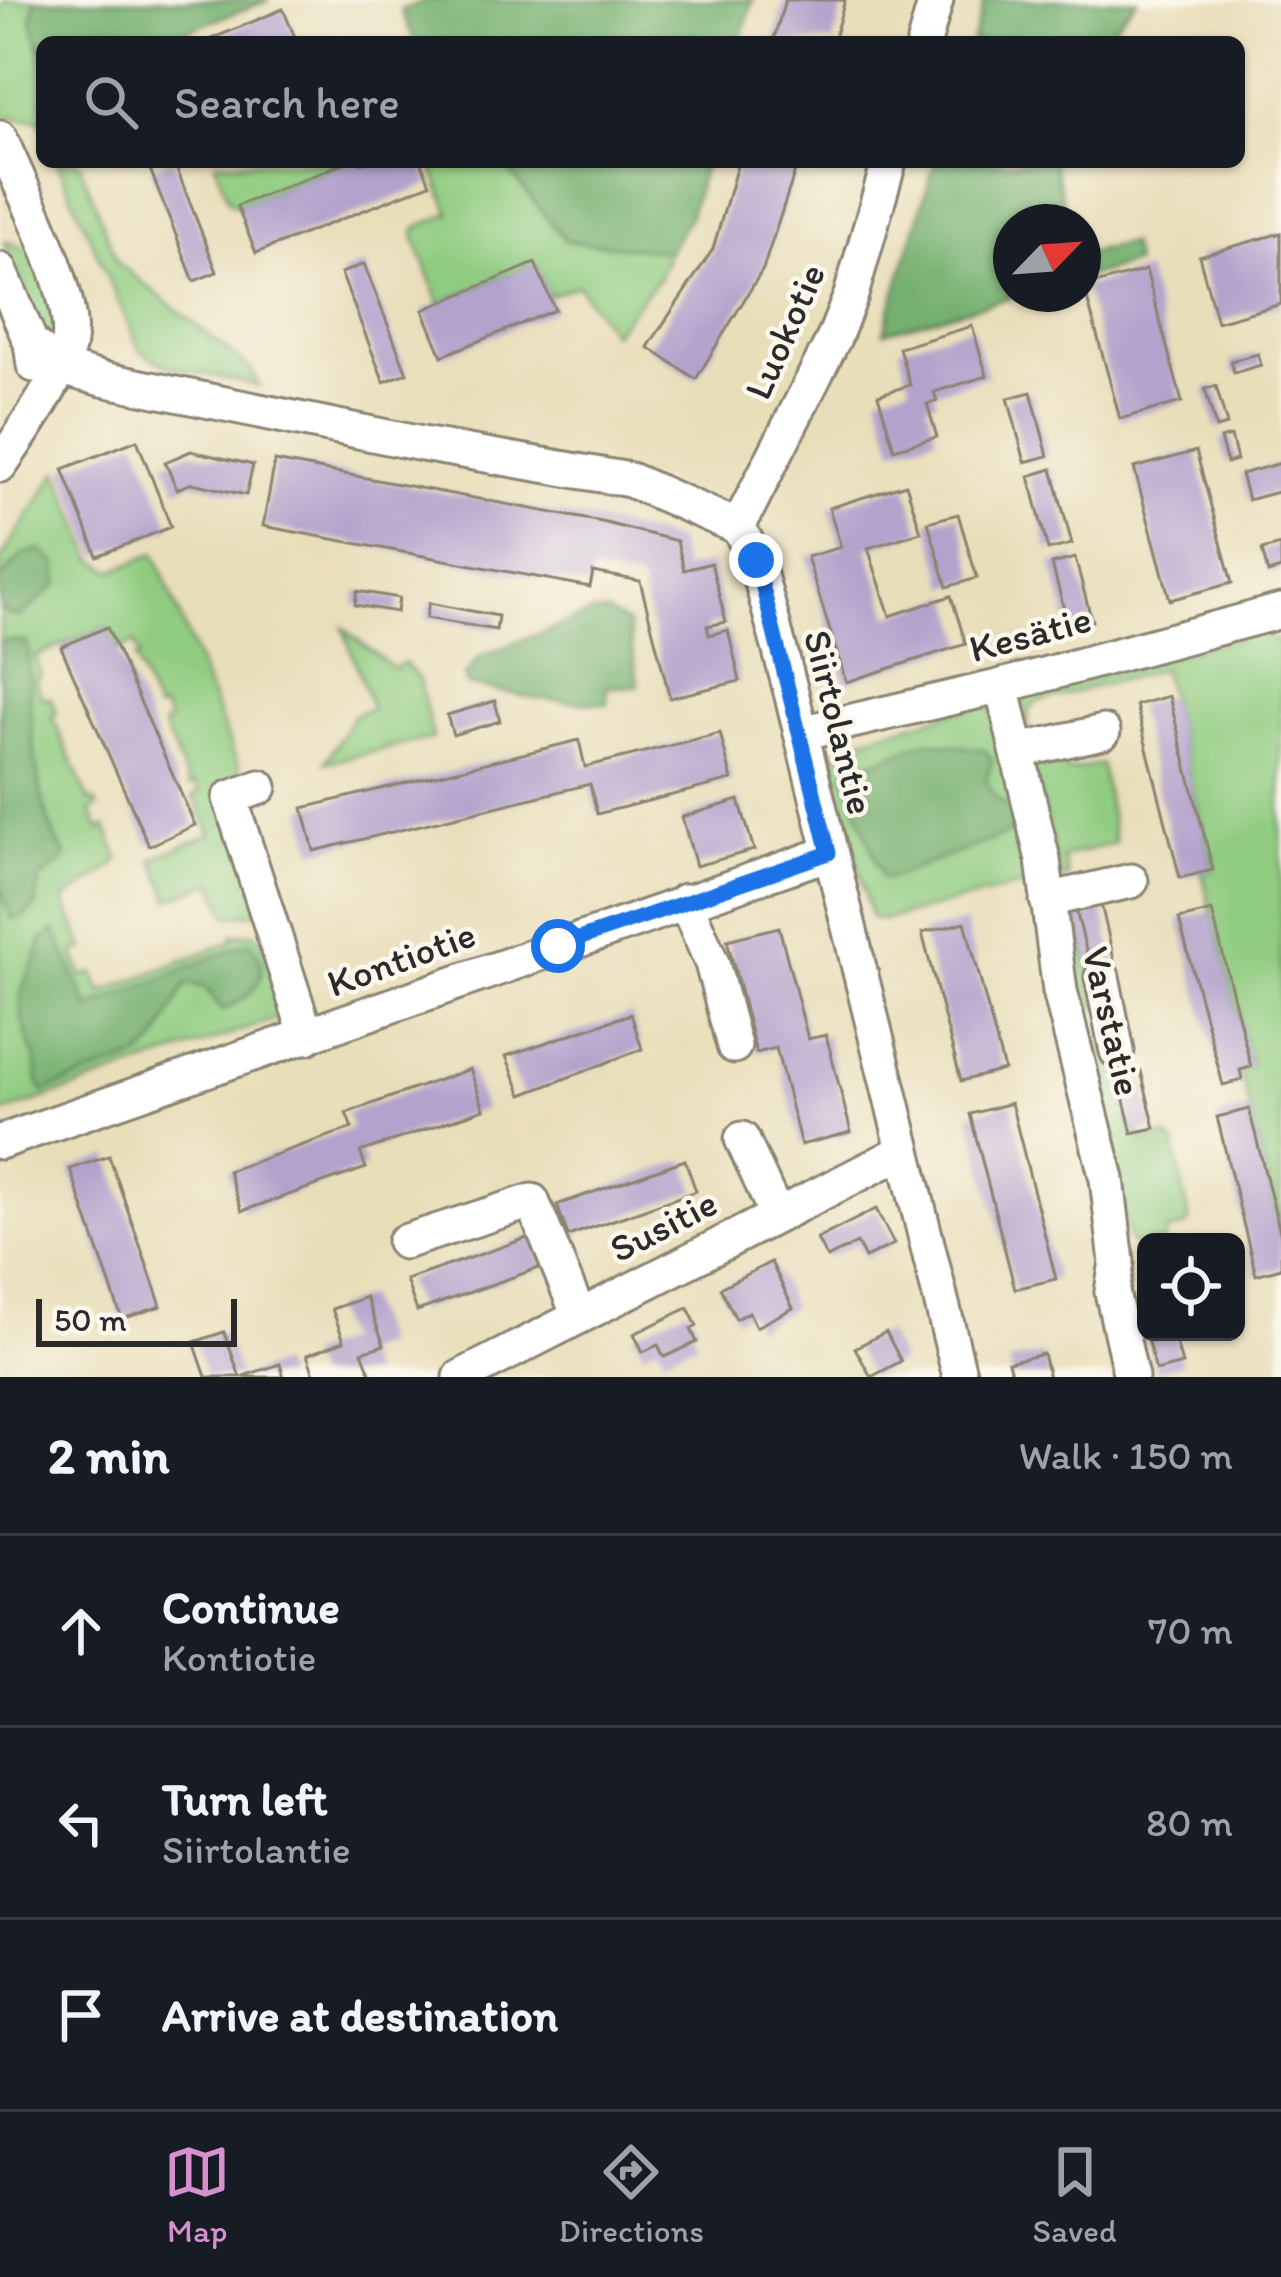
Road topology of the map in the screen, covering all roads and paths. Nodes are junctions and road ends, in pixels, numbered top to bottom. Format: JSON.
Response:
{"nodes":[{"id":1,"x":936,"y":0,"type":"edge"},
{"id":2,"x":926,"y":36,"type":"edge"},
{"id":3,"x":0,"y":138,"type":"edge"},
{"id":4,"x":887,"y":168,"type":"edge"},
{"id":5,"x":0,"y":217,"type":"edge"},
{"id":6,"x":39,"y":232,"type":"junction"},
{"id":7,"x":0,"y":270,"type":"edge"},
{"id":8,"x":69,"y":306,"type":"junction"},
{"id":9,"x":31,"y":343,"type":"junction"},
{"id":10,"x":62,"y":368,"type":"junction"},
{"id":11,"x":102,"y":379,"type":"junction"},
{"id":12,"x":10,"y":442,"type":"edge"},
{"id":13,"x":738,"y":527,"type":"junction"},
{"id":14,"x":1281,"y":610,"type":"edge"},
{"id":15,"x":1002,"y":686,"type":"junction"},
{"id":16,"x":1103,"y":732,"type":"dead end"},
{"id":17,"x":801,"y":733,"type":"junction"},
{"id":18,"x":1018,"y":751,"type":"junction"},
{"id":19,"x":260,"y":788,"type":"dead end"},
{"id":20,"x":829,"y":853,"type":"junction"},
{"id":21,"x":1131,"y":881,"type":"dead end"},
{"id":22,"x":1047,"y":900,"type":"junction"},
{"id":23,"x":685,"y":901,"type":"junction"},
{"id":24,"x":1102,"y":976,"type":"dead end"},
{"id":25,"x":1071,"y":1033,"type":"junction"},
{"id":26,"x":307,"y":1037,"type":"junction"},
{"id":27,"x":734,"y":1046,"type":"dead end"},
{"id":28,"x":742,"y":1139,"type":"dead end"},
{"id":29,"x":0,"y":1142,"type":"edge"},
{"id":30,"x":904,"y":1151,"type":"junction"},
{"id":31,"x":776,"y":1214,"type":"junction"},
{"id":32,"x":404,"y":1241,"type":"dead end"},
{"id":33,"x":1131,"y":1261,"type":"edge"},
{"id":34,"x":579,"y":1316,"type":"junction"},
{"id":35,"x":461,"y":1377,"type":"edge"},
{"id":36,"x":960,"y":1377,"type":"edge"},
{"id":37,"x":1131,"y":1377,"type":"edge"}],
"edges":[{"from":1,"to":2,"type":"street"},
{"from":3,"to":6,"type":"street"},
{"from":4,"to":13,"type":"street","name":"Luokotie"},
{"from":5,"to":6,"type":"street"},
{"from":6,"to":8,"type":"street"},
{"from":7,"to":9,"type":"street"},
{"from":8,"to":10,"type":"street"},
{"from":8,"to":11,"type":"street"},
{"from":9,"to":10,"type":"street"},
{"from":9,"to":12,"type":"street"},
{"from":10,"to":11,"type":"street"},
{"from":10,"to":12,"type":"street"},
{"from":11,"to":13,"type":"street"},
{"from":13,"to":17,"type":"street","name":"Siirtolantie"},
{"from":14,"to":15,"type":"street","name":"Kesätie"},
{"from":15,"to":17,"type":"street","name":"Kesätie"},
{"from":15,"to":18,"type":"street","name":"Varstatie"},
{"from":16,"to":18,"type":"street"},
{"from":17,"to":20,"type":"street","name":"Siirtolantie"},
{"from":18,"to":22,"type":"street","name":"Varstatie"},
{"from":19,"to":26,"type":"street"},
{"from":20,"to":23,"type":"street","name":"Kontiotie"},
{"from":20,"to":30,"type":"street","name":"Siirtolantie"},
{"from":21,"to":22,"type":"street"},
{"from":22,"to":25,"type":"street","name":"Varstatie"},
{"from":23,"to":26,"type":"street","name":"Kontiotie"},
{"from":23,"to":27,"type":"street"},
{"from":24,"to":25,"type":"street"},
{"from":25,"to":33,"type":"street","name":"Varstatie"},
{"from":26,"to":29,"type":"street","name":"Kontiotie"},
{"from":28,"to":31,"type":"street"},
{"from":30,"to":31,"type":"street","name":"Susitie"},
{"from":30,"to":36,"type":"street","name":"Siirtolantie"},
{"from":31,"to":34,"type":"street","name":"Susitie"},
{"from":32,"to":34,"type":"street"},
{"from":33,"to":37,"type":"street","name":"Varstatie"},
{"from":34,"to":35,"type":"street","name":"Susitie"}]}
